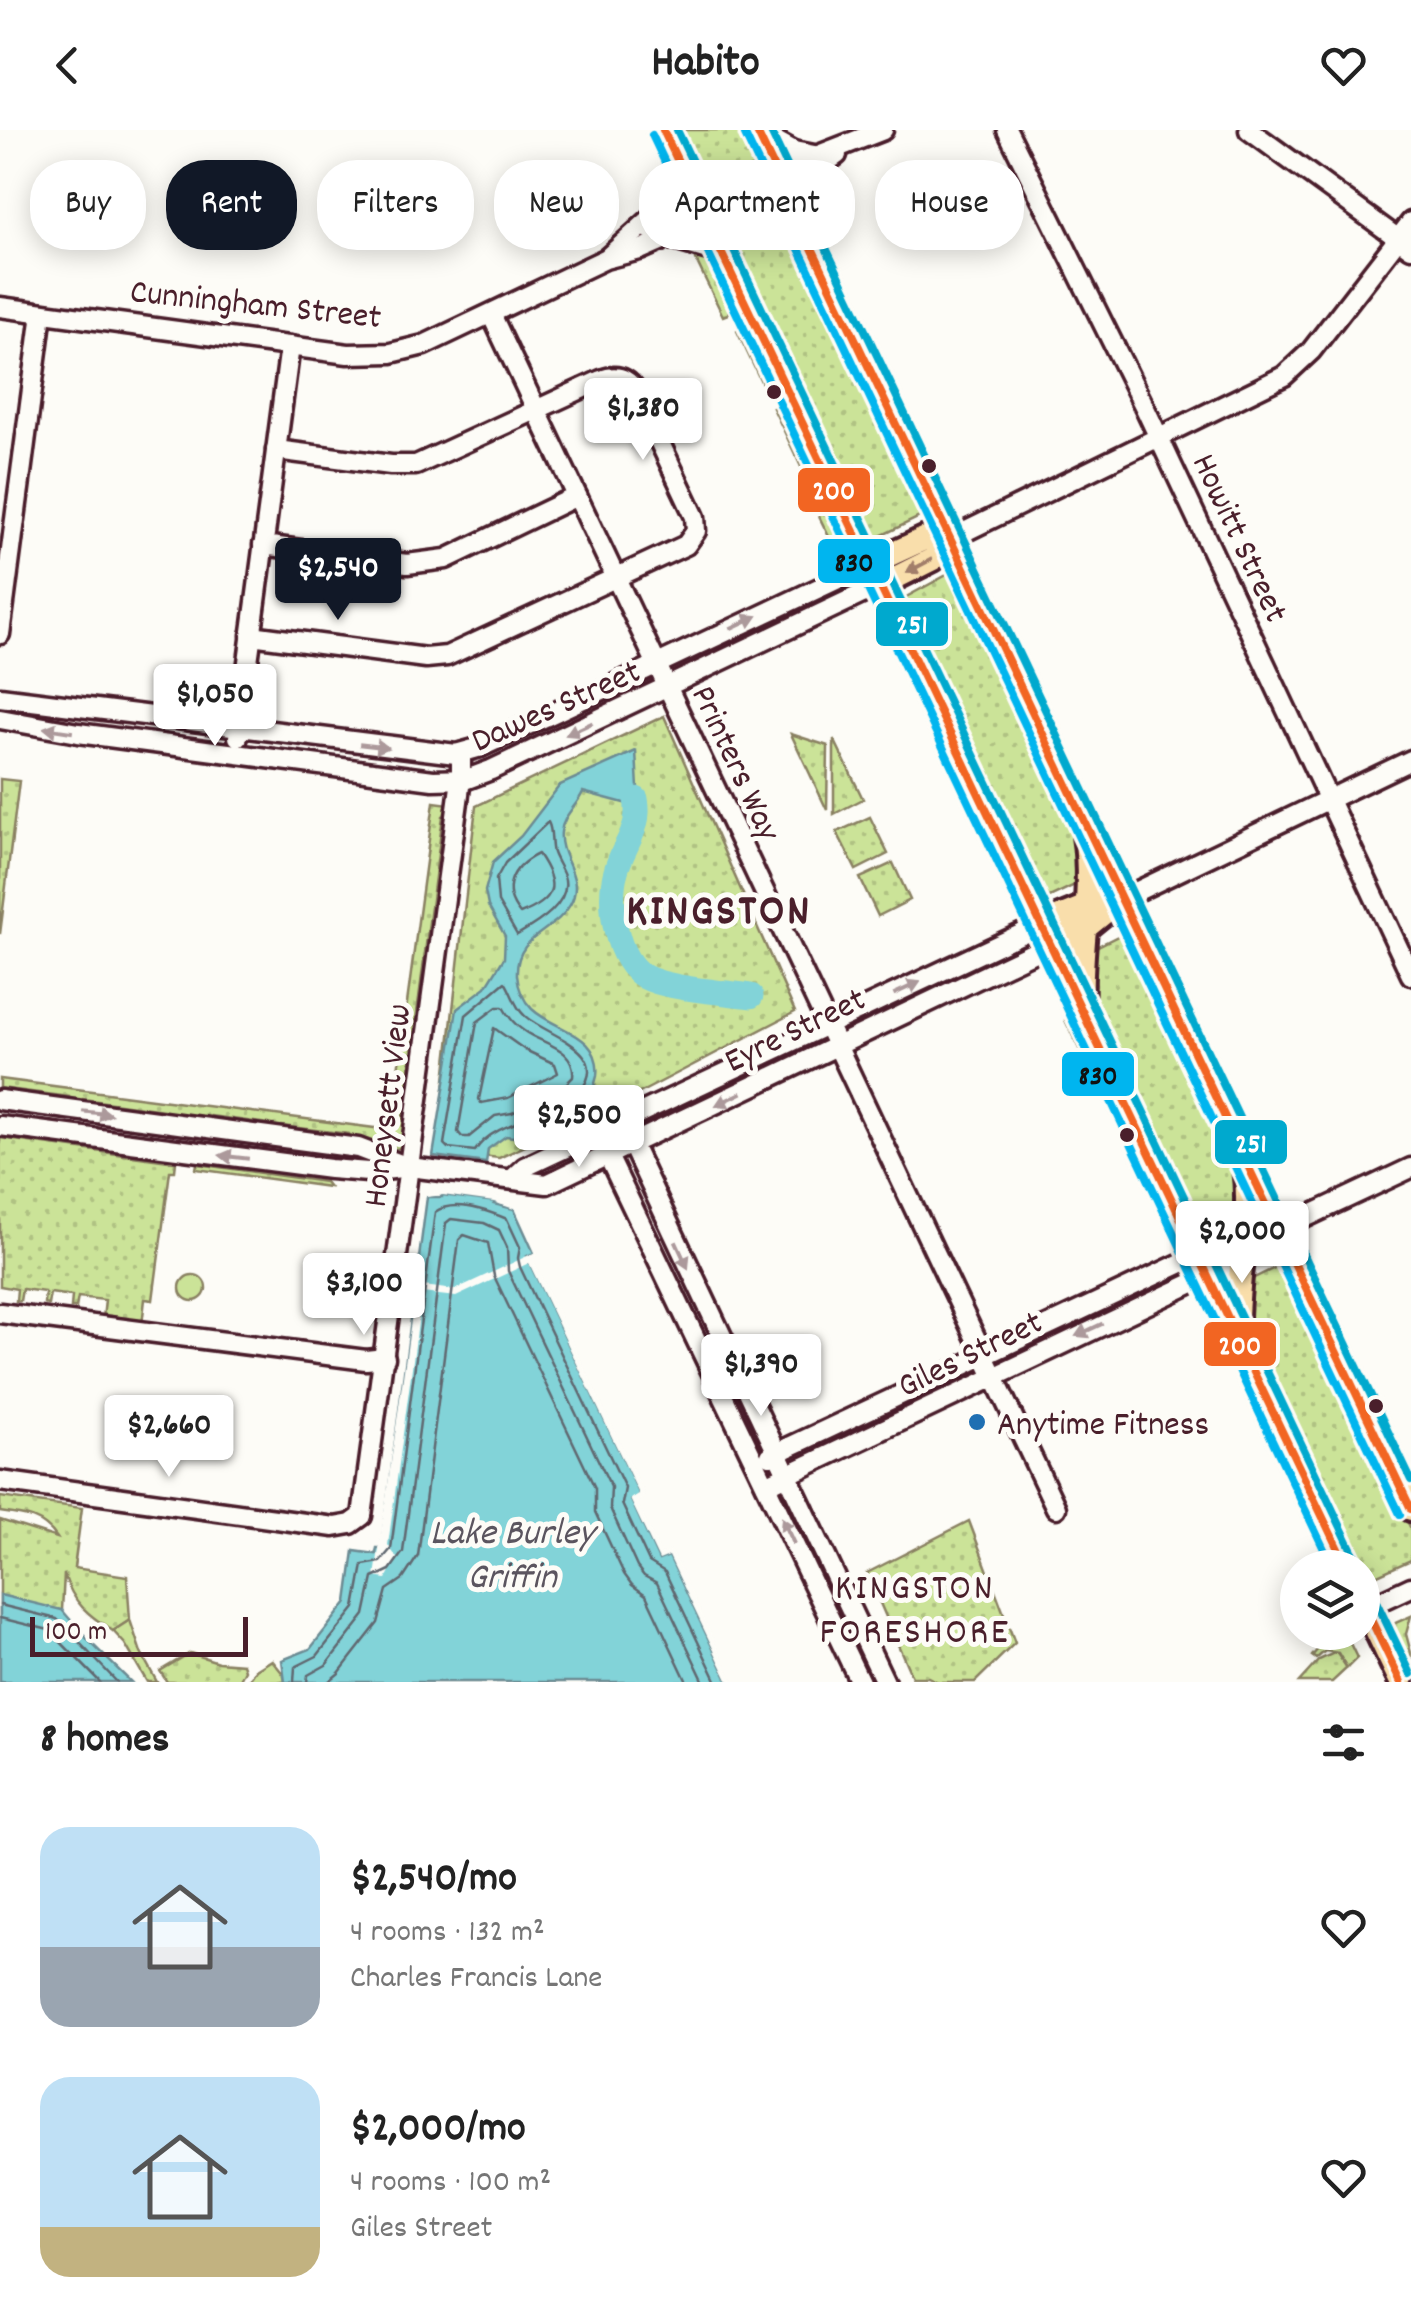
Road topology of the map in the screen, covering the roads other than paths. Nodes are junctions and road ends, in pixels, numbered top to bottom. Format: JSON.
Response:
{"nodes":[{"id":1,"x":663,"y":130,"type":"edge"},
{"id":2,"x":756,"y":130,"type":"edge"},
{"id":3,"x":883,"y":130,"type":"edge"},
{"id":4,"x":1007,"y":130,"type":"edge"},
{"id":5,"x":1249,"y":130,"type":"edge"},
{"id":6,"x":825,"y":156,"type":"junction"},
{"id":7,"x":678,"y":160,"type":"edge"},
{"id":8,"x":769,"y":160,"type":"edge"},
{"id":9,"x":817,"y":160,"type":"edge"},
{"id":10,"x":824,"y":160,"type":"edge"},
{"id":11,"x":1411,"y":222,"type":"edge"},
{"id":12,"x":639,"y":230,"type":"edge"},
{"id":13,"x":639,"y":233,"type":"edge"},
{"id":14,"x":634,"y":235,"type":"junction"},
{"id":15,"x":1405,"y":243,"type":"edge"},
{"id":16,"x":640,"y":250,"type":"edge"},
{"id":17,"x":708,"y":250,"type":"edge"},
{"id":18,"x":720,"y":250,"type":"edge"},
{"id":19,"x":813,"y":250,"type":"edge"},
{"id":20,"x":722,"y":254,"type":"junction"},
{"id":21,"x":605,"y":259,"type":"junction"},
{"id":22,"x":0,"y":307,"type":"edge"},
{"id":23,"x":42,"y":313,"type":"junction"},
{"id":24,"x":492,"y":314,"type":"junction"},
{"id":25,"x":290,"y":346,"type":"junction"},
{"id":26,"x":536,"y":410,"type":"junction"},
{"id":27,"x":1159,"y":439,"type":"junction"},
{"id":28,"x":276,"y":450,"type":"junction"},
{"id":29,"x":577,"y":496,"type":"junction"},
{"id":30,"x":950,"y":538,"type":"junction"},
{"id":31,"x":264,"y":545,"type":"junction"},
{"id":32,"x":876,"y":574,"type":"junction"},
{"id":33,"x":616,"y":579,"type":"junction"},
{"id":34,"x":813,"y":590,"type":"junction"},
{"id":35,"x":824,"y":612,"type":"junction"},
{"id":36,"x":0,"y":634,"type":"edge"},
{"id":37,"x":251,"y":635,"type":"junction"},
{"id":38,"x":656,"y":664,"type":"junction"},
{"id":39,"x":667,"y":688,"type":"junction"},
{"id":40,"x":0,"y":697,"type":"edge"},
{"id":41,"x":0,"y":719,"type":"edge"},
{"id":42,"x":238,"y":728,"type":"junction"},
{"id":43,"x":461,"y":753,"type":"junction"},
{"id":44,"x":236,"y":754,"type":"junction"},
{"id":45,"x":1411,"y":760,"type":"edge"},
{"id":46,"x":461,"y":780,"type":"junction"},
{"id":47,"x":1330,"y":798,"type":"junction"},
{"id":48,"x":1080,"y":809,"type":"junction"},
{"id":49,"x":1121,"y":899,"type":"junction"},
{"id":50,"x":1087,"y":904,"type":"junction"},
{"id":51,"x":1083,"y":930,"type":"junction"},
{"id":52,"x":1044,"y":935,"type":"junction"},
{"id":53,"x":984,"y":952,"type":"junction"},
{"id":54,"x":995,"y":971,"type":"junction"},
{"id":55,"x":1411,"y":975,"type":"edge"},
{"id":56,"x":1082,"y":1012,"type":"junction"},
{"id":57,"x":827,"y":1026,"type":"junction"},
{"id":58,"x":836,"y":1045,"type":"junction"},
{"id":59,"x":0,"y":1100,"type":"edge"},
{"id":60,"x":622,"y":1124,"type":"junction"},
{"id":61,"x":0,"y":1126,"type":"edge"},
{"id":62,"x":598,"y":1135,"type":"junction"},
{"id":63,"x":631,"y":1145,"type":"junction"},
{"id":64,"x":1242,"y":1151,"type":"junction"},
{"id":65,"x":609,"y":1156,"type":"junction"},
{"id":66,"x":409,"y":1167,"type":"junction"},
{"id":67,"x":1411,"y":1168,"type":"edge"},
{"id":68,"x":512,"y":1179,"type":"junction"},
{"id":69,"x":1281,"y":1230,"type":"junction"},
{"id":70,"x":1243,"y":1234,"type":"junction"},
{"id":71,"x":1240,"y":1260,"type":"junction"},
{"id":72,"x":1203,"y":1265,"type":"junction"},
{"id":73,"x":1137,"y":1284,"type":"junction"},
{"id":74,"x":1146,"y":1303,"type":"junction"},
{"id":75,"x":0,"y":1313,"type":"edge"},
{"id":76,"x":1238,"y":1339,"type":"junction"},
{"id":77,"x":984,"y":1356,"type":"junction"},
{"id":78,"x":385,"y":1358,"type":"junction"},
{"id":79,"x":994,"y":1377,"type":"junction"},
{"id":80,"x":776,"y":1453,"type":"junction"},
{"id":81,"x":756,"y":1463,"type":"junction"},
{"id":82,"x":787,"y":1475,"type":"junction"},
{"id":83,"x":0,"y":1482,"type":"edge"},
{"id":84,"x":766,"y":1485,"type":"junction"},
{"id":85,"x":1056,"y":1508,"type":"dead end"},
{"id":86,"x":1411,"y":1509,"type":"edge"},
{"id":87,"x":1338,"y":1550,"type":"edge"},
{"id":88,"x":1411,"y":1587,"type":"edge"},
{"id":89,"x":1380,"y":1598,"type":"edge"},
{"id":90,"x":1380,"y":1637,"type":"edge"},
{"id":91,"x":860,"y":1682,"type":"edge"},
{"id":92,"x":885,"y":1682,"type":"edge"},
{"id":93,"x":1402,"y":1682,"type":"edge"}],
"edges":[{"from":1,"to":7,"type":"main road"},
{"from":2,"to":6,"type":"street"},
{"from":2,"to":8,"type":"main road"},
{"from":3,"to":6,"type":"street","name":"Cunningham Street"},
{"from":4,"to":27,"type":"street","name":"Howitt Street"},
{"from":5,"to":15,"type":"street"},
{"from":6,"to":9,"type":"street","name":"Cunningham Street"},
{"from":6,"to":10,"type":"street"},
{"from":11,"to":15,"type":"street"},
{"from":12,"to":14,"type":"street","name":"Cunningham Street"},
{"from":13,"to":14,"type":"street","name":"Cunningham Street"},
{"from":14,"to":21,"type":"street","name":"Cunningham Street"},
{"from":15,"to":27,"type":"street"},
{"from":16,"to":21,"type":"street","name":"Cunningham Street"},
{"from":17,"to":20,"type":"street"},
{"from":18,"to":20,"type":"main road"},
{"from":19,"to":30,"type":"main road"},
{"from":20,"to":32,"type":"main road"},
{"from":21,"to":24,"type":"street","name":"Cunningham Street"},
{"from":22,"to":23,"type":"street","name":"Cunningham Street"},
{"from":23,"to":25,"type":"street","name":"Cunningham Street"},
{"from":23,"to":36,"type":"street"},
{"from":24,"to":25,"type":"street","name":"Cunningham Street"},
{"from":24,"to":26,"type":"street","name":"Printers Way"},
{"from":25,"to":28,"type":"street"},
{"from":26,"to":28,"type":"street"},
{"from":26,"to":29,"type":"street","name":"Printers Way"},
{"from":26,"to":33,"type":"street"},
{"from":27,"to":30,"type":"street"},
{"from":27,"to":47,"type":"street","name":"Howitt Street"},
{"from":28,"to":31,"type":"street"},
{"from":29,"to":31,"type":"street"},
{"from":29,"to":33,"type":"street","name":"Printers Way"},
{"from":30,"to":32,"type":"main road"},
{"from":30,"to":48,"type":"main road"},
{"from":31,"to":37,"type":"street"},
{"from":32,"to":34,"type":"street","name":"Dawes Street"},
{"from":32,"to":35,"type":"street","name":"Dawes Street"},
{"from":32,"to":52,"type":"main road"},
{"from":33,"to":37,"type":"street"},
{"from":33,"to":38,"type":"street","name":"Printers Way"},
{"from":34,"to":35,"type":"street"},
{"from":38,"to":34,"type":"street","name":"Dawes Street","one_way":true},
{"from":35,"to":39,"type":"street","name":"Dawes Street"},
{"from":37,"to":42,"type":"street"},
{"from":38,"to":39,"type":"street","name":"Printers Way"},
{"from":38,"to":43,"type":"street","name":"Dawes Street"},
{"from":39,"to":46,"type":"street","name":"Dawes Street","one_way":true},
{"from":39,"to":57,"type":"street","name":"Printers Way"},
{"from":40,"to":42,"type":"street","name":"Dawes Street"},
{"from":44,"to":41,"type":"street","name":"Dawes Street","one_way":true},
{"from":42,"to":43,"type":"street","name":"Dawes Street","one_way":true},
{"from":42,"to":44,"type":"street"},
{"from":43,"to":46,"type":"street","name":"Honeysett View"},
{"from":44,"to":46,"type":"street","name":"Dawes Street"},
{"from":45,"to":47,"type":"street","name":"Eyre Street"},
{"from":46,"to":66,"type":"street","name":"Honeysett View"},
{"from":47,"to":49,"type":"street","name":"Eyre Street"},
{"from":47,"to":55,"type":"street","name":"Howitt Street"},
{"from":48,"to":49,"type":"main road"},
{"from":48,"to":50,"type":"main road"},
{"from":49,"to":50,"type":"main road","name":"Eyre Street"},
{"from":49,"to":51,"type":"main road","name":"Eyre Street"},
{"from":49,"to":64,"type":"main road"},
{"from":50,"to":51,"type":"main road"},
{"from":50,"to":52,"type":"main road","name":"Eyre Street"},
{"from":51,"to":52,"type":"main road","name":"Eyre Street"},
{"from":51,"to":56,"type":"main road"},
{"from":52,"to":53,"type":"street","name":"Eyre Street"},
{"from":52,"to":54,"type":"street","name":"Eyre Street"},
{"from":52,"to":56,"type":"main road"},
{"from":53,"to":54,"type":"street"},
{"from":57,"to":53,"type":"street","name":"Eyre Street","one_way":true},
{"from":54,"to":58,"type":"street","name":"Eyre Street"},
{"from":56,"to":72,"type":"main road"},
{"from":57,"to":58,"type":"street","name":"Printers Way"},
{"from":57,"to":60,"type":"street","name":"Eyre Street"},
{"from":58,"to":63,"type":"street","name":"Eyre Street","one_way":true},
{"from":58,"to":77,"type":"street","name":"Printers Way"},
{"from":59,"to":66,"type":"street","name":"Eyre Street","one_way":true},
{"from":60,"to":62,"type":"street","name":"Eyre Street"},
{"from":60,"to":63,"type":"street"},
{"from":66,"to":61,"type":"street","name":"Eyre Street","one_way":true},
{"from":62,"to":65,"type":"street"},
{"from":62,"to":68,"type":"street","name":"Eyre Street"},
{"from":63,"to":65,"type":"street","name":"Eyre Street"},
{"from":63,"to":80,"type":"street","one_way":true},
{"from":64,"to":69,"type":"main road"},
{"from":64,"to":70,"type":"main road"},
{"from":65,"to":68,"type":"street","name":"Eyre Street"},
{"from":65,"to":81,"type":"street"},
{"from":66,"to":68,"type":"street","name":"Eyre Street"},
{"from":66,"to":78,"type":"street","name":"Honeysett View"},
{"from":67,"to":69,"type":"street","name":"Giles Street"},
{"from":69,"to":70,"type":"street","name":"Giles Street"},
{"from":69,"to":71,"type":"street","name":"Giles Street"},
{"from":69,"to":86,"type":"main road"},
{"from":70,"to":71,"type":"main road"},
{"from":70,"to":72,"type":"street","name":"Giles Street"},
{"from":71,"to":72,"type":"street","name":"Giles Street"},
{"from":71,"to":76,"type":"main road"},
{"from":72,"to":73,"type":"street","name":"Giles Street"},
{"from":72,"to":74,"type":"street","name":"Giles Street"},
{"from":72,"to":76,"type":"main road"},
{"from":73,"to":74,"type":"street"},
{"from":73,"to":77,"type":"street","name":"Giles Street"},
{"from":74,"to":79,"type":"street","name":"Giles Street","one_way":true},
{"from":75,"to":78,"type":"street"},
{"from":76,"to":87,"type":"main road"},
{"from":77,"to":79,"type":"street","name":"Printers Way"},
{"from":77,"to":80,"type":"street","name":"Giles Street"},
{"from":78,"to":83,"type":"street","name":"Honeysett View"},
{"from":79,"to":82,"type":"street","name":"Giles Street"},
{"from":79,"to":85,"type":"street","name":"Printers Way"},
{"from":80,"to":81,"type":"street","name":"Giles Street"},
{"from":80,"to":82,"type":"street"},
{"from":81,"to":84,"type":"street"},
{"from":82,"to":84,"type":"street","name":"Giles Street"},
{"from":82,"to":92,"type":"street"},
{"from":91,"to":84,"type":"street","one_way":true},
{"from":88,"to":89,"type":"street"},
{"from":90,"to":93,"type":"main road"}]}
